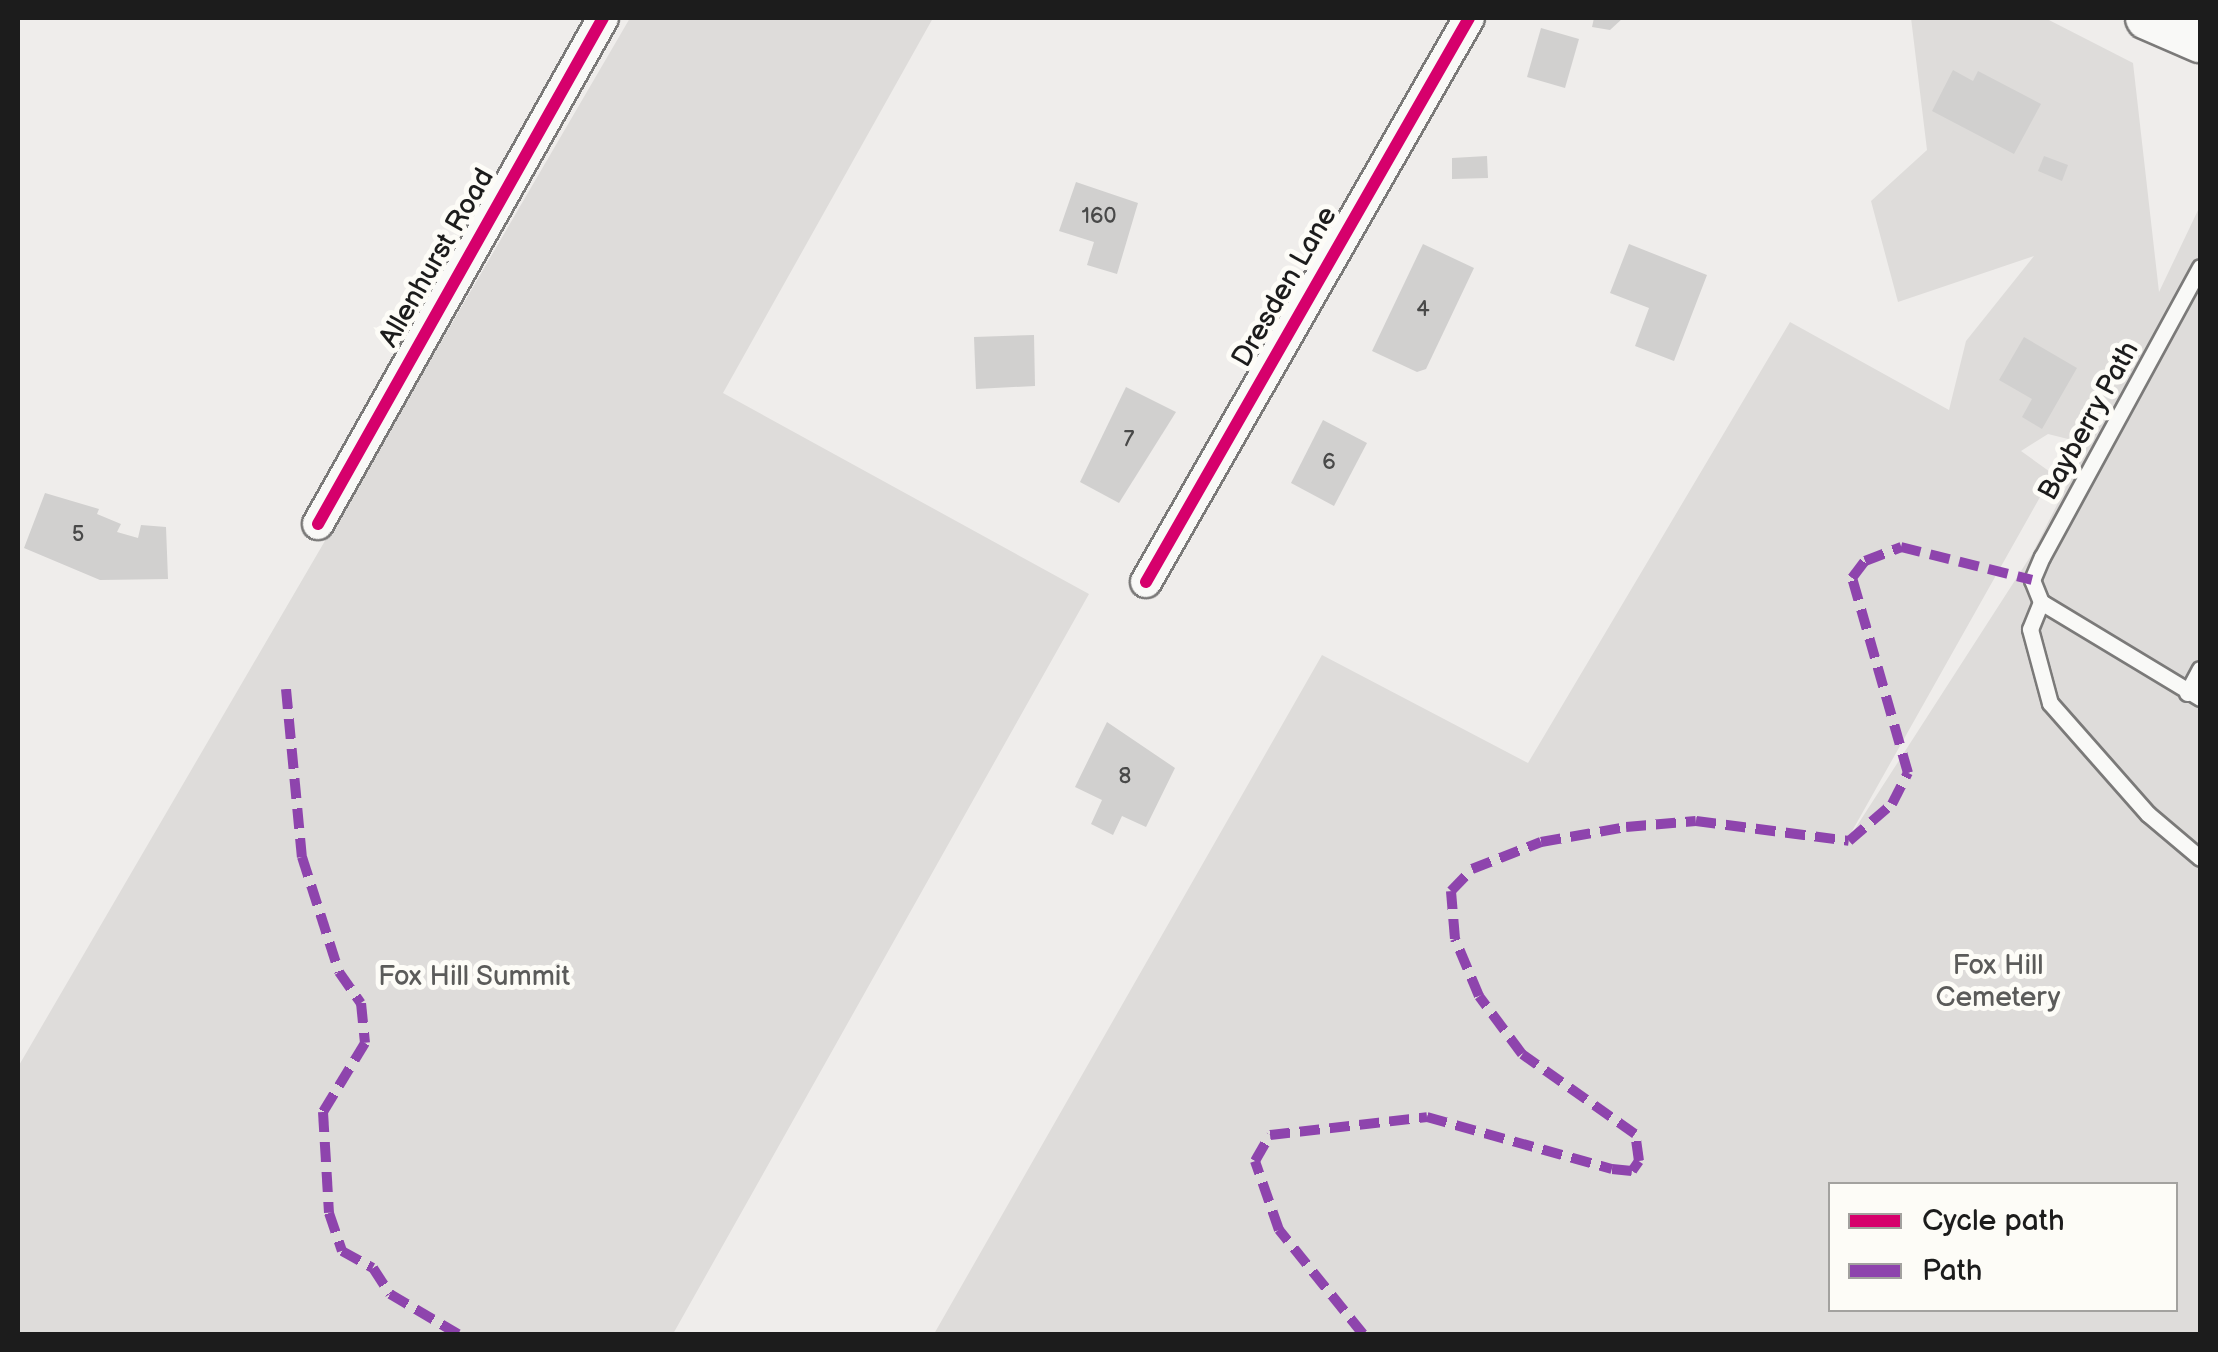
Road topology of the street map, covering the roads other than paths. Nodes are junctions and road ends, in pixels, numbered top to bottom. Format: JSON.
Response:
{"nodes":[{"id":1,"x":604,"y":18,"type":"edge"},
{"id":2,"x":1469,"y":18,"type":"edge"},
{"id":3,"x":2147,"y":18,"type":"edge"},
{"id":4,"x":2200,"y":41,"type":"edge"},
{"id":5,"x":2200,"y":267,"type":"edge"},
{"id":6,"x":318,"y":524,"type":"dead end"},
{"id":7,"x":1146,"y":582,"type":"dead end"},
{"id":8,"x":2041,"y":602,"type":"junction"},
{"id":9,"x":2200,"y":668,"type":"edge"},
{"id":10,"x":2194,"y":696,"type":"edge"},
{"id":11,"x":2200,"y":858,"type":"edge"}],
"edges":[{"from":1,"to":6,"type":"street","name":"Allenhurst Road"},
{"from":2,"to":7,"type":"street","name":"Dresden Lane"},
{"from":3,"to":4,"type":"main road"},
{"from":5,"to":8,"type":"lane","name":"Bayberry Path"},
{"from":8,"to":10,"type":"lane"},
{"from":8,"to":11,"type":"lane","name":"Bayberry Path"},
{"from":9,"to":10,"type":"lane"}]}
